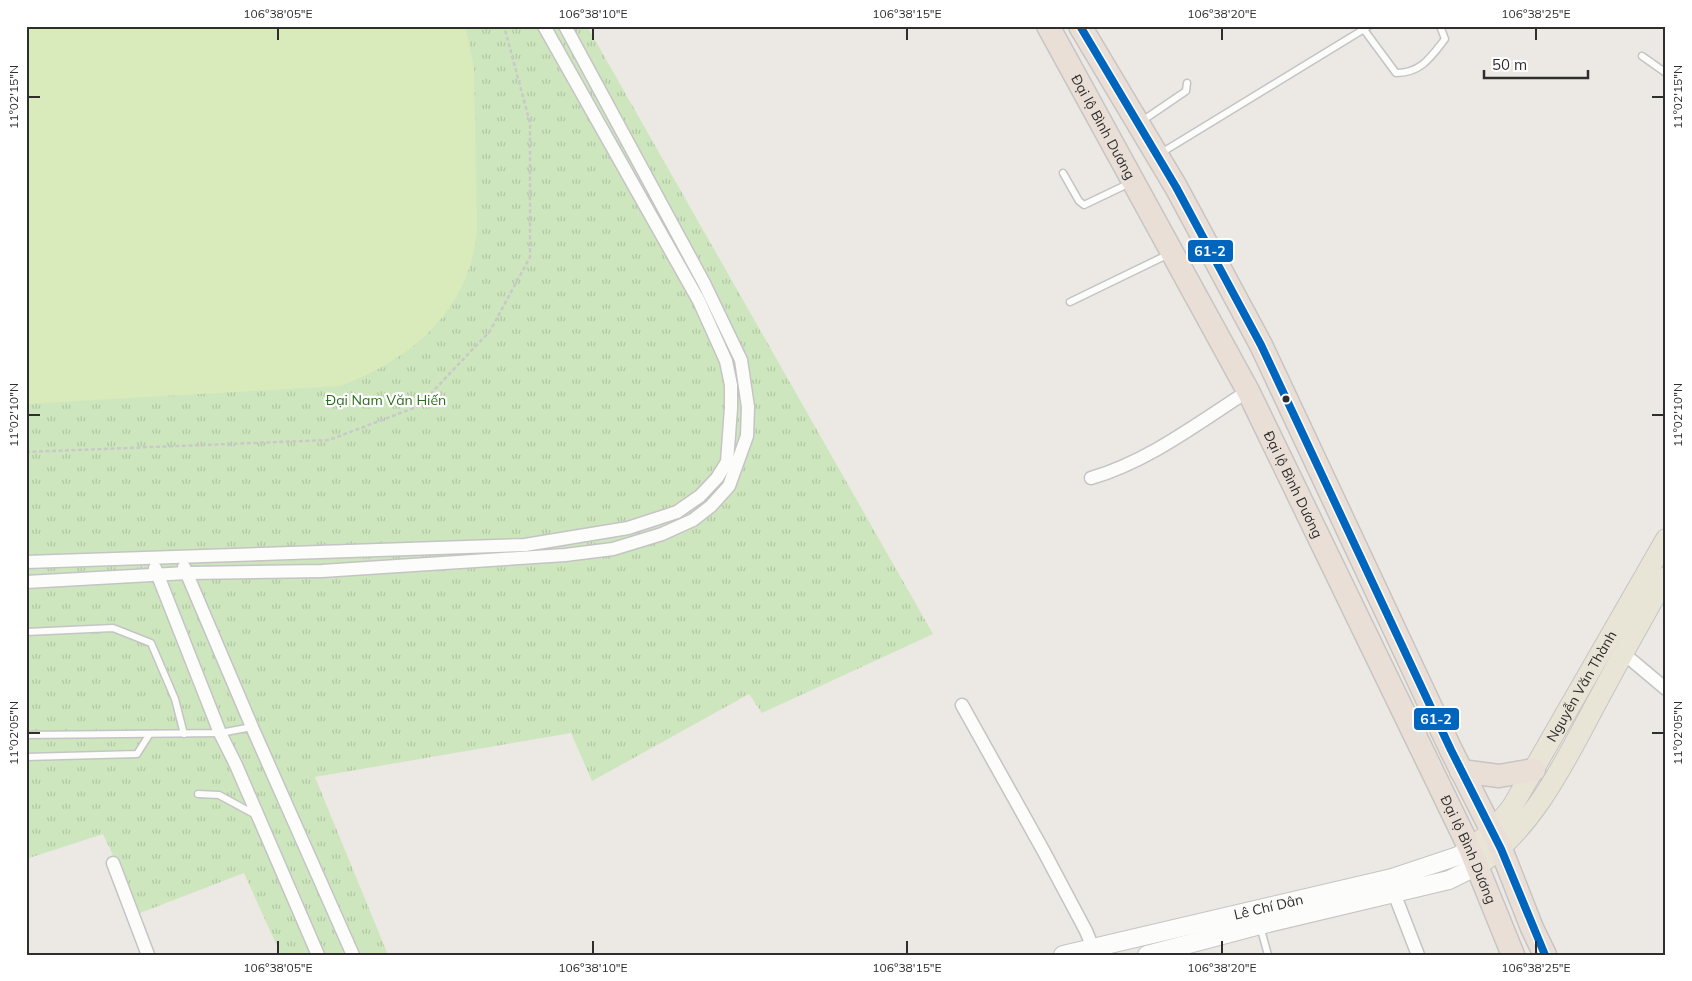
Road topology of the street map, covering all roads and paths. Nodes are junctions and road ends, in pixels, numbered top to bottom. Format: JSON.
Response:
{"nodes":[{"id":1,"x":504,"y":26,"type":"edge"},
{"id":2,"x":544,"y":26,"type":"edge"},
{"id":3,"x":565,"y":26,"type":"edge"},
{"id":4,"x":1048,"y":26,"type":"edge"},
{"id":5,"x":1080,"y":26,"type":"edge"},
{"id":6,"x":1440,"y":26,"type":"edge"},
{"id":7,"x":1364,"y":28,"type":"edge"},
{"id":8,"x":1642,"y":56,"type":"dead end"},
{"id":9,"x":1666,"y":73,"type":"edge"},
{"id":10,"x":1187,"y":83,"type":"dead end"},
{"id":11,"x":1138,"y":123,"type":"junction"},
{"id":12,"x":1157,"y":155,"type":"junction"},
{"id":13,"x":1063,"y":173,"type":"dead end"},
{"id":14,"x":1134,"y":181,"type":"junction"},
{"id":15,"x":1173,"y":252,"type":"junction"},
{"id":16,"x":1070,"y":302,"type":"dead end"},
{"id":17,"x":1248,"y":390,"type":"junction"},
{"id":18,"x":1305,"y":439,"type":"junction"},
{"id":19,"x":26,"y":452,"type":"edge"},
{"id":20,"x":1279,"y":453,"type":"junction"},
{"id":21,"x":1091,"y":478,"type":"dead end"},
{"id":22,"x":1666,"y":539,"type":"edge"},
{"id":23,"x":180,"y":556,"type":"junction"},
{"id":24,"x":150,"y":557,"type":"junction"},
{"id":25,"x":26,"y":562,"type":"edge"},
{"id":26,"x":186,"y":573,"type":"junction"},
{"id":27,"x":158,"y":575,"type":"junction"},
{"id":28,"x":1666,"y":577,"type":"edge"},
{"id":29,"x":26,"y":582,"type":"edge"},
{"id":30,"x":26,"y":632,"type":"edge"},
{"id":31,"x":1623,"y":652,"type":"junction"},
{"id":32,"x":1666,"y":689,"type":"edge"},
{"id":33,"x":962,"y":706,"type":"dead end"},
{"id":34,"x":252,"y":726,"type":"junction"},
{"id":35,"x":220,"y":732,"type":"junction"},
{"id":36,"x":184,"y":734,"type":"junction"},
{"id":37,"x":26,"y":735,"type":"edge"},
{"id":38,"x":149,"y":735,"type":"junction"},
{"id":39,"x":26,"y":757,"type":"edge"},
{"id":40,"x":1534,"y":770,"type":"junction"},
{"id":41,"x":1461,"y":771,"type":"junction"},
{"id":42,"x":198,"y":794,"type":"dead end"},
{"id":43,"x":257,"y":815,"type":"junction"},
{"id":44,"x":1496,"y":840,"type":"junction"},
{"id":45,"x":1473,"y":858,"type":"junction"},
{"id":46,"x":112,"y":863,"type":"dead end"},
{"id":47,"x":1394,"y":893,"type":"junction"},
{"id":48,"x":1260,"y":925,"type":"junction"},
{"id":49,"x":1095,"y":951,"type":"edge"},
{"id":50,"x":148,"y":955,"type":"edge"},
{"id":51,"x":318,"y":955,"type":"edge"},
{"id":52,"x":352,"y":955,"type":"edge"},
{"id":53,"x":1063,"y":955,"type":"edge"},
{"id":54,"x":1147,"y":955,"type":"edge"},
{"id":55,"x":1268,"y":955,"type":"edge"},
{"id":56,"x":1418,"y":955,"type":"edge"},
{"id":57,"x":1513,"y":955,"type":"edge"},
{"id":58,"x":1545,"y":955,"type":"edge"}],
"edges":[{"from":1,"to":19,"type":"path"},
{"from":2,"to":23,"type":"street"},
{"from":3,"to":26,"type":"street"},
{"from":4,"to":14,"type":"highway","name":"Đại lộ Bình Dương"},
{"from":5,"to":11,"type":"highway","name":"Đại lộ Bình Dương"},
{"from":6,"to":7,"type":"lane"},
{"from":7,"to":12,"type":"lane"},
{"from":8,"to":9,"type":"lane"},
{"from":10,"to":11,"type":"lane"},
{"from":11,"to":12,"type":"highway","name":"Đại lộ Bình Dương"},
{"from":12,"to":18,"type":"highway","name":"Đại lộ Bình Dương"},
{"from":13,"to":14,"type":"lane"},
{"from":14,"to":15,"type":"highway","name":"Đại lộ Bình Dương"},
{"from":15,"to":16,"type":"lane"},
{"from":15,"to":17,"type":"highway","name":"Đại lộ Bình Dương"},
{"from":17,"to":20,"type":"highway","name":"Đại lộ Bình Dương"},
{"from":17,"to":21,"type":"street"},
{"from":18,"to":20,"type":"highway"},
{"from":18,"to":41,"type":"highway","name":"Đại lộ Bình Dương"},
{"from":20,"to":45,"type":"highway","name":"Đại lộ Bình Dương"},
{"from":22,"to":40,"type":"main road","name":"Nguyễn Văn Thành"},
{"from":23,"to":24,"type":"street"},
{"from":23,"to":26,"type":"street"},
{"from":24,"to":25,"type":"street"},
{"from":24,"to":27,"type":"street"},
{"from":26,"to":27,"type":"street"},
{"from":26,"to":34,"type":"street"},
{"from":27,"to":29,"type":"street"},
{"from":27,"to":35,"type":"street"},
{"from":28,"to":31,"type":"main road","name":"Nguyễn Văn Thành"},
{"from":30,"to":36,"type":"lane"},
{"from":31,"to":32,"type":"street"},
{"from":31,"to":44,"type":"main road","name":"Nguyễn Văn Thành"},
{"from":33,"to":49,"type":"street"},
{"from":34,"to":35,"type":"lane"},
{"from":34,"to":52,"type":"street"},
{"from":35,"to":36,"type":"lane"},
{"from":35,"to":43,"type":"street"},
{"from":36,"to":38,"type":"lane"},
{"from":37,"to":38,"type":"lane"},
{"from":38,"to":39,"type":"lane"},
{"from":40,"to":41,"type":"highway"},
{"from":40,"to":44,"type":"main road","name":"Nguyễn Văn Thành"},
{"from":41,"to":44,"type":"highway","name":"Đại lộ Bình Dương"},
{"from":42,"to":43,"type":"lane"},
{"from":43,"to":51,"type":"street"},
{"from":44,"to":45,"type":"main road"},
{"from":44,"to":58,"type":"highway","name":"Đại lộ Bình Dương"},
{"from":45,"to":47,"type":"main road","name":"Lê Chí Dân"},
{"from":45,"to":49,"type":"main road","name":"Lê Chí Dân"},
{"from":45,"to":57,"type":"highway","name":"Đại lộ Bình Dương"},
{"from":46,"to":50,"type":"street"},
{"from":47,"to":48,"type":"main road","name":"Lê Chí Dân"},
{"from":47,"to":56,"type":"street"},
{"from":48,"to":54,"type":"main road","name":"Lê Chí Dân"},
{"from":48,"to":55,"type":"lane"},
{"from":49,"to":53,"type":"main road","name":"Lê Chí Dân"}]}
